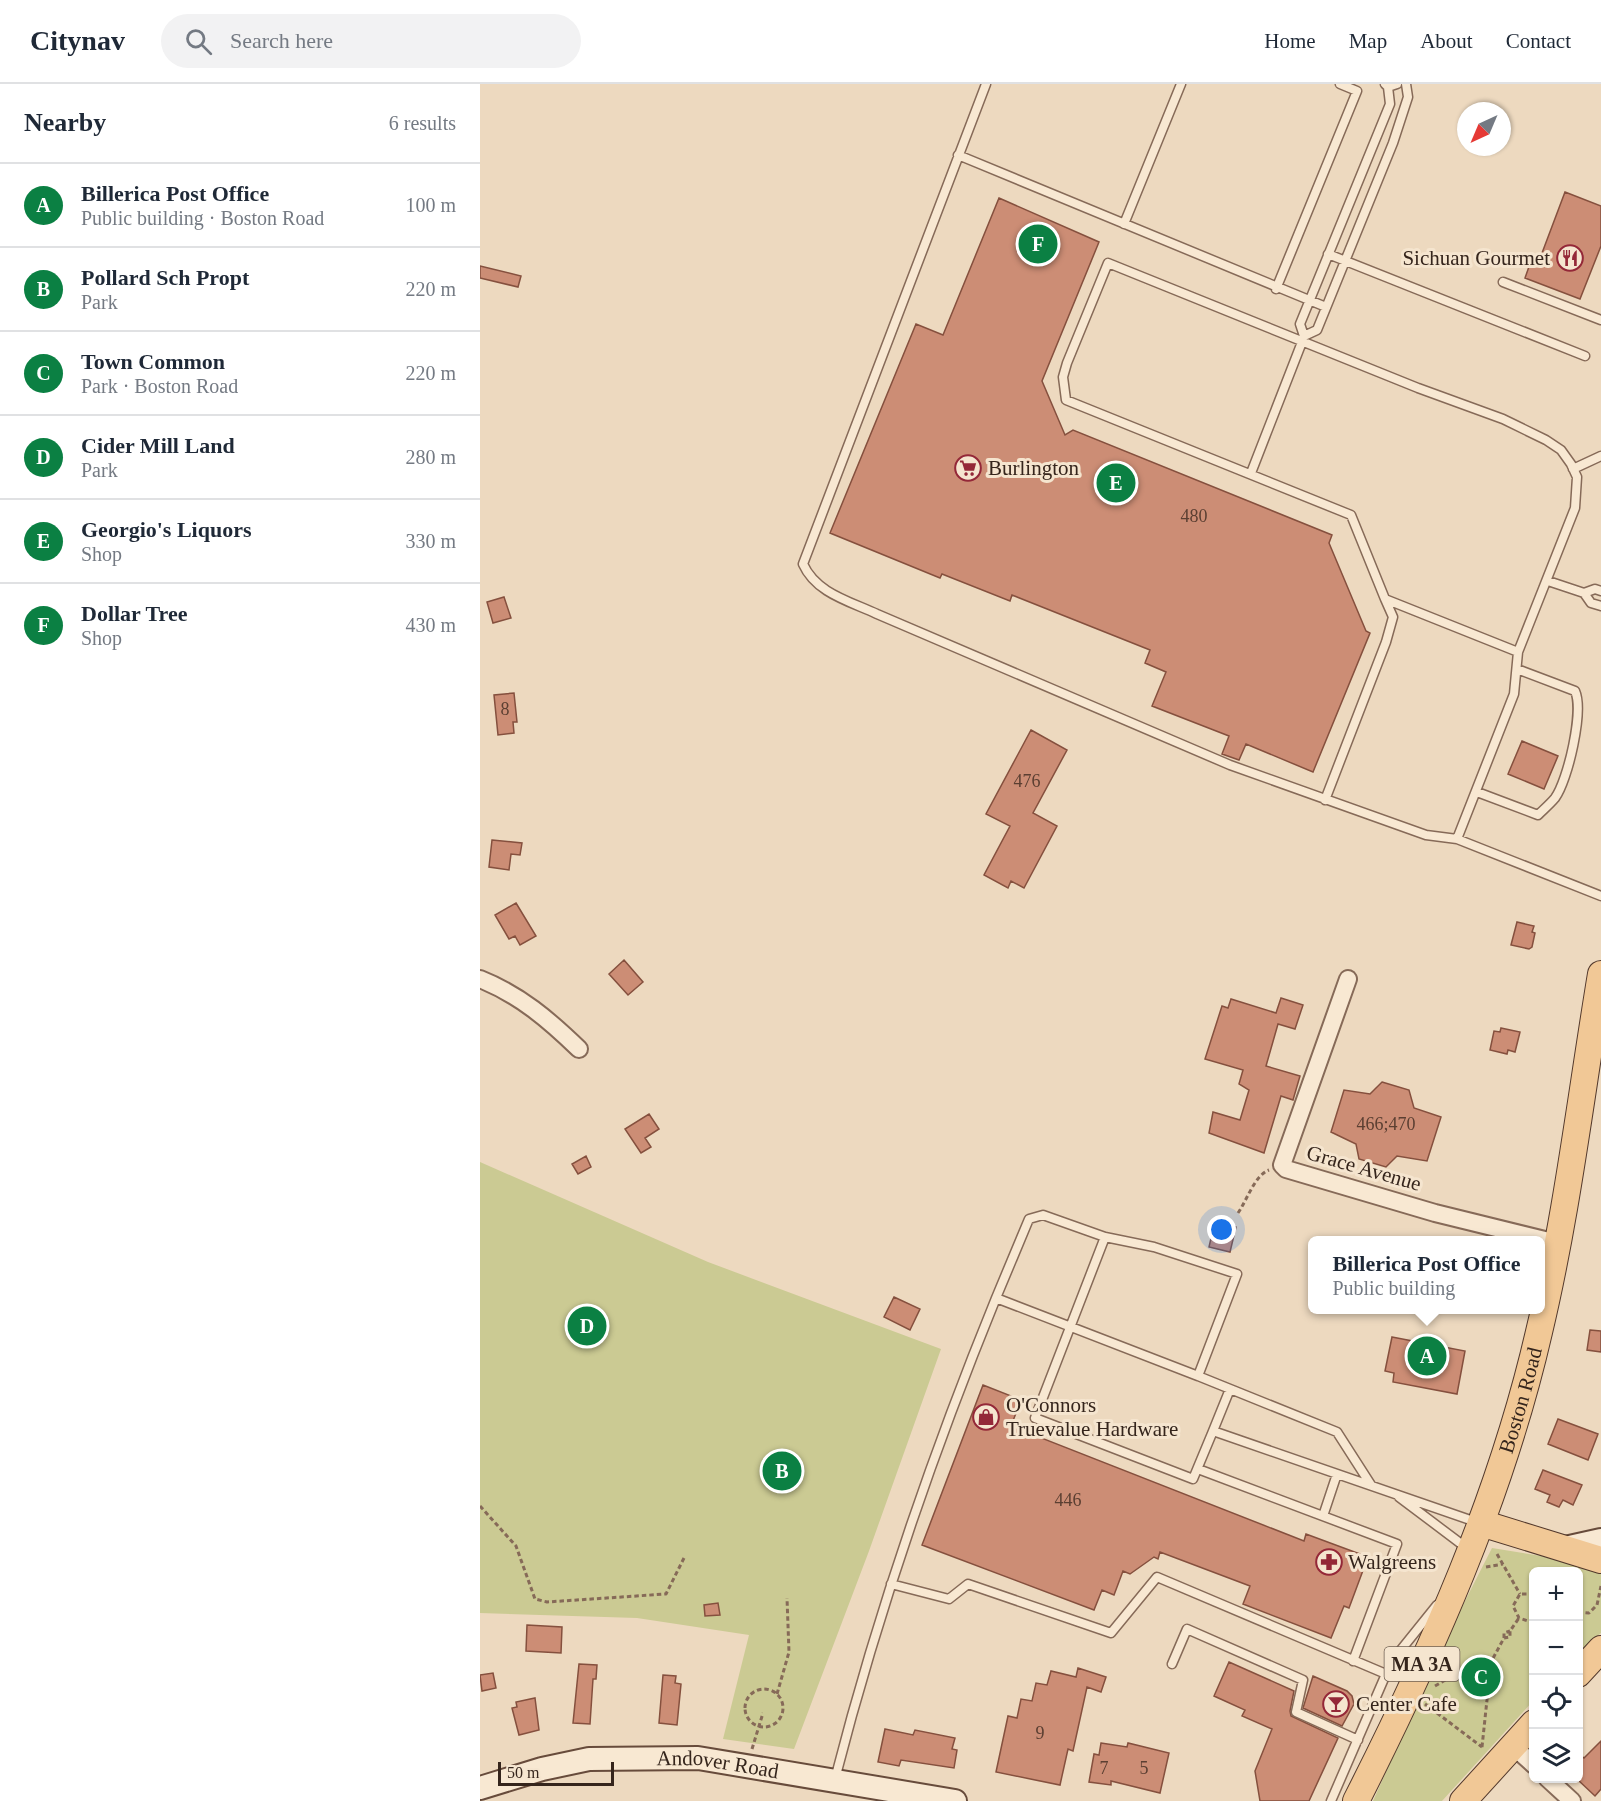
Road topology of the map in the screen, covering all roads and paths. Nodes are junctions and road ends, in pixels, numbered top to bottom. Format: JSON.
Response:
{"nodes":[{"id":1,"x":986,"y":84,"type":"edge"},
{"id":2,"x":1181,"y":84,"type":"edge"},
{"id":3,"x":1340,"y":84,"type":"edge"},
{"id":4,"x":1406,"y":84,"type":"edge"},
{"id":5,"x":1390,"y":85,"type":"edge"},
{"id":6,"x":958,"y":155,"type":"junction"},
{"id":7,"x":1124,"y":224,"type":"junction"},
{"id":8,"x":1328,"y":254,"type":"junction"},
{"id":9,"x":1345,"y":261,"type":"junction"},
{"id":10,"x":1503,"y":282,"type":"dead end"},
{"id":11,"x":1276,"y":289,"type":"junction"},
{"id":12,"x":1309,"y":301,"type":"junction"},
{"id":13,"x":1326,"y":307,"type":"junction"},
{"id":14,"x":1601,"y":320,"type":"edge"},
{"id":15,"x":1303,"y":339,"type":"junction"},
{"id":16,"x":1585,"y":356,"type":"dead end"},
{"id":17,"x":1601,"y":456,"type":"edge"},
{"id":18,"x":1574,"y":469,"type":"junction"},
{"id":19,"x":1251,"y":473,"type":"junction"},
{"id":20,"x":1548,"y":581,"type":"junction"},
{"id":21,"x":1601,"y":591,"type":"edge"},
{"id":22,"x":1584,"y":593,"type":"junction"},
{"id":23,"x":1385,"y":598,"type":"junction"},
{"id":24,"x":1601,"y":606,"type":"edge"},
{"id":25,"x":1518,"y":652,"type":"junction"},
{"id":26,"x":1517,"y":669,"type":"junction"},
{"id":27,"x":1477,"y":792,"type":"junction"},
{"id":28,"x":1325,"y":800,"type":"junction"},
{"id":29,"x":1457,"y":839,"type":"junction"},
{"id":30,"x":1601,"y":896,"type":"edge"},
{"id":31,"x":1601,"y":974,"type":"edge"},
{"id":32,"x":480,"y":979,"type":"edge"},
{"id":33,"x":1348,"y":979,"type":"dead end"},
{"id":34,"x":579,"y":1049,"type":"dead end"},
{"id":35,"x":1282,"y":1165,"type":"junction"},
{"id":36,"x":1238,"y":1213,"type":"dead end"},
{"id":37,"x":1526,"y":1236,"type":"edge"},
{"id":38,"x":1105,"y":1238,"type":"junction"},
{"id":39,"x":1545,"y":1241,"type":"edge"},
{"id":40,"x":1557,"y":1244,"type":"junction"},
{"id":41,"x":996,"y":1298,"type":"junction"},
{"id":42,"x":1545,"y":1303,"type":"edge"},
{"id":43,"x":1543,"y":1314,"type":"edge"},
{"id":44,"x":1071,"y":1326,"type":"junction"},
{"id":45,"x":1198,"y":1376,"type":"junction"},
{"id":46,"x":1230,"y":1389,"type":"junction"},
{"id":47,"x":1213,"y":1431,"type":"junction"},
{"id":48,"x":1198,"y":1469,"type":"junction"},
{"id":49,"x":1337,"y":1474,"type":"junction"},
{"id":50,"x":1371,"y":1485,"type":"junction"},
{"id":51,"x":1394,"y":1493,"type":"junction"},
{"id":52,"x":480,"y":1506,"type":"edge"},
{"id":53,"x":1323,"y":1516,"type":"junction"},
{"id":54,"x":1481,"y":1524,"type":"junction"},
{"id":55,"x":1601,"y":1540,"type":"edge"},
{"id":56,"x":1565,"y":1548,"type":"junction"},
{"id":57,"x":1497,"y":1554,"type":"dead end"},
{"id":58,"x":684,"y":1558,"type":"dead end"},
{"id":59,"x":1478,"y":1558,"type":"junction"},
{"id":60,"x":1601,"y":1560,"type":"edge"},
{"id":61,"x":1503,"y":1564,"type":"junction"},
{"id":62,"x":1459,"y":1580,"type":"junction"},
{"id":63,"x":891,"y":1584,"type":"junction"},
{"id":64,"x":1601,"y":1586,"type":"edge"},
{"id":65,"x":1520,"y":1594,"type":"junction"},
{"id":66,"x":1529,"y":1594,"type":"edge"},
{"id":67,"x":787,"y":1598,"type":"dead end"},
{"id":68,"x":1583,"y":1612,"type":"edge"},
{"id":69,"x":1519,"y":1618,"type":"junction"},
{"id":70,"x":1529,"y":1619,"type":"edge"},
{"id":71,"x":1601,"y":1650,"type":"edge"},
{"id":72,"x":1353,"y":1660,"type":"junction"},
{"id":73,"x":1491,"y":1662,"type":"junction"},
{"id":74,"x":1172,"y":1664,"type":"dead end"},
{"id":75,"x":1583,"y":1669,"type":"edge"},
{"id":76,"x":1386,"y":1674,"type":"junction"},
{"id":77,"x":777,"y":1694,"type":"junction"},
{"id":78,"x":1420,"y":1701,"type":"dead end"},
{"id":79,"x":1425,"y":1704,"type":"junction"},
{"id":80,"x":763,"y":1713,"type":"dead end"},
{"id":81,"x":759,"y":1727,"type":"junction"},
{"id":82,"x":1529,"y":1728,"type":"edge"},
{"id":83,"x":1358,"y":1740,"type":"junction"},
{"id":84,"x":1513,"y":1746,"type":"junction"},
{"id":85,"x":751,"y":1752,"type":"dead end"},
{"id":86,"x":1529,"y":1762,"type":"edge"},
{"id":87,"x":834,"y":1780,"type":"junction"},
{"id":88,"x":1552,"y":1783,"type":"edge"},
{"id":89,"x":480,"y":1788,"type":"edge"},
{"id":90,"x":955,"y":1801,"type":"edge"},
{"id":91,"x":1331,"y":1801,"type":"edge"},
{"id":92,"x":1356,"y":1801,"type":"edge"},
{"id":93,"x":1463,"y":1801,"type":"edge"},
{"id":94,"x":1572,"y":1801,"type":"edge"}],
"edges":[{"from":1,"to":6,"type":"lane"},
{"from":2,"to":7,"type":"lane"},
{"from":3,"to":11,"type":"lane"},
{"from":4,"to":9,"type":"lane"},
{"from":5,"to":8,"type":"lane"},
{"from":6,"to":7,"type":"lane"},
{"from":6,"to":28,"type":"lane"},
{"from":7,"to":11,"type":"lane"},
{"from":8,"to":9,"type":"lane"},
{"from":8,"to":12,"type":"lane"},
{"from":9,"to":13,"type":"lane"},
{"from":9,"to":16,"type":"lane"},
{"from":10,"to":14,"type":"lane"},
{"from":11,"to":12,"type":"lane"},
{"from":12,"to":13,"type":"lane"},
{"from":12,"to":15,"type":"lane"},
{"from":13,"to":15,"type":"lane"},
{"from":15,"to":18,"type":"lane"},
{"from":15,"to":19,"type":"lane"},
{"from":15,"to":19,"type":"lane"},
{"from":17,"to":18,"type":"lane"},
{"from":18,"to":20,"type":"lane"},
{"from":19,"to":23,"type":"lane"},
{"from":20,"to":22,"type":"lane"},
{"from":20,"to":25,"type":"lane"},
{"from":21,"to":22,"type":"lane"},
{"from":22,"to":24,"type":"lane"},
{"from":23,"to":25,"type":"lane"},
{"from":23,"to":28,"type":"lane"},
{"from":25,"to":26,"type":"lane"},
{"from":26,"to":27,"type":"lane"},
{"from":26,"to":27,"type":"lane"},
{"from":27,"to":29,"type":"lane"},
{"from":28,"to":29,"type":"lane"},
{"from":29,"to":30,"type":"lane"},
{"from":31,"to":40,"type":"main road","name":"Boston Road","number":"MA 3A"},
{"from":32,"to":34,"type":"street"},
{"from":33,"to":35,"type":"street","name":"Grace Avenue"},
{"from":35,"to":36,"type":"path"},
{"from":35,"to":37,"type":"street","name":"Grace Avenue"},
{"from":38,"to":41,"type":"lane"},
{"from":38,"to":44,"type":"lane"},
{"from":38,"to":45,"type":"lane"},
{"from":39,"to":40,"type":"street","name":"Grace Avenue"},
{"from":40,"to":42,"type":"main road","name":"Boston Road","number":"MA 3A"},
{"from":41,"to":44,"type":"lane"},
{"from":41,"to":63,"type":"lane"},
{"from":43,"to":54,"type":"main road","name":"Boston Road","number":"MA 3A"},
{"from":44,"to":45,"type":"lane"},
{"from":44,"to":48,"type":"lane"},
{"from":45,"to":46,"type":"lane"},
{"from":46,"to":47,"type":"lane"},
{"from":46,"to":50,"type":"lane"},
{"from":47,"to":48,"type":"lane"},
{"from":47,"to":49,"type":"lane"},
{"from":48,"to":53,"type":"lane"},
{"from":49,"to":50,"type":"lane"},
{"from":49,"to":53,"type":"lane"},
{"from":50,"to":51,"type":"lane"},
{"from":51,"to":54,"type":"lane"},
{"from":51,"to":59,"type":"lane"},
{"from":52,"to":58,"type":"path"},
{"from":53,"to":72,"type":"lane"},
{"from":54,"to":56,"type":"main road"},
{"from":54,"to":59,"type":"main road","name":"Boston Road","number":"MA 3A"},
{"from":55,"to":56,"type":"main road"},
{"from":56,"to":60,"type":"main road"},
{"from":57,"to":61,"type":"path"},
{"from":59,"to":61,"type":"path"},
{"from":59,"to":62,"type":"main road","name":"Boston Road","number":"MA 3A"},
{"from":61,"to":65,"type":"path"},
{"from":62,"to":76,"type":"lane"},
{"from":62,"to":92,"type":"main road","name":"Boston Road","number":"MA 3A"},
{"from":63,"to":72,"type":"lane"},
{"from":63,"to":87,"type":"lane"},
{"from":64,"to":68,"type":"path"},
{"from":65,"to":66,"type":"path"},
{"from":65,"to":69,"type":"path"},
{"from":67,"to":77,"type":"path"},
{"from":69,"to":70,"type":"path"},
{"from":69,"to":73,"type":"path"},
{"from":71,"to":75,"type":"main road"},
{"from":72,"to":76,"type":"lane"},
{"from":73,"to":79,"type":"path"},
{"from":73,"to":79,"type":"path"},
{"from":74,"to":83,"type":"lane"},
{"from":76,"to":83,"type":"lane"},
{"from":77,"to":81,"type":"path"},
{"from":77,"to":81,"type":"path"},
{"from":78,"to":79,"type":"path"},
{"from":80,"to":81,"type":"path"},
{"from":81,"to":85,"type":"path"},
{"from":82,"to":84,"type":"main road"},
{"from":83,"to":91,"type":"lane"},
{"from":84,"to":86,"type":"street"},
{"from":84,"to":93,"type":"main road"},
{"from":87,"to":89,"type":"main road","name":"Andover Road"},
{"from":87,"to":90,"type":"main road","name":"Andover Road"},
{"from":88,"to":94,"type":"street"}]}
